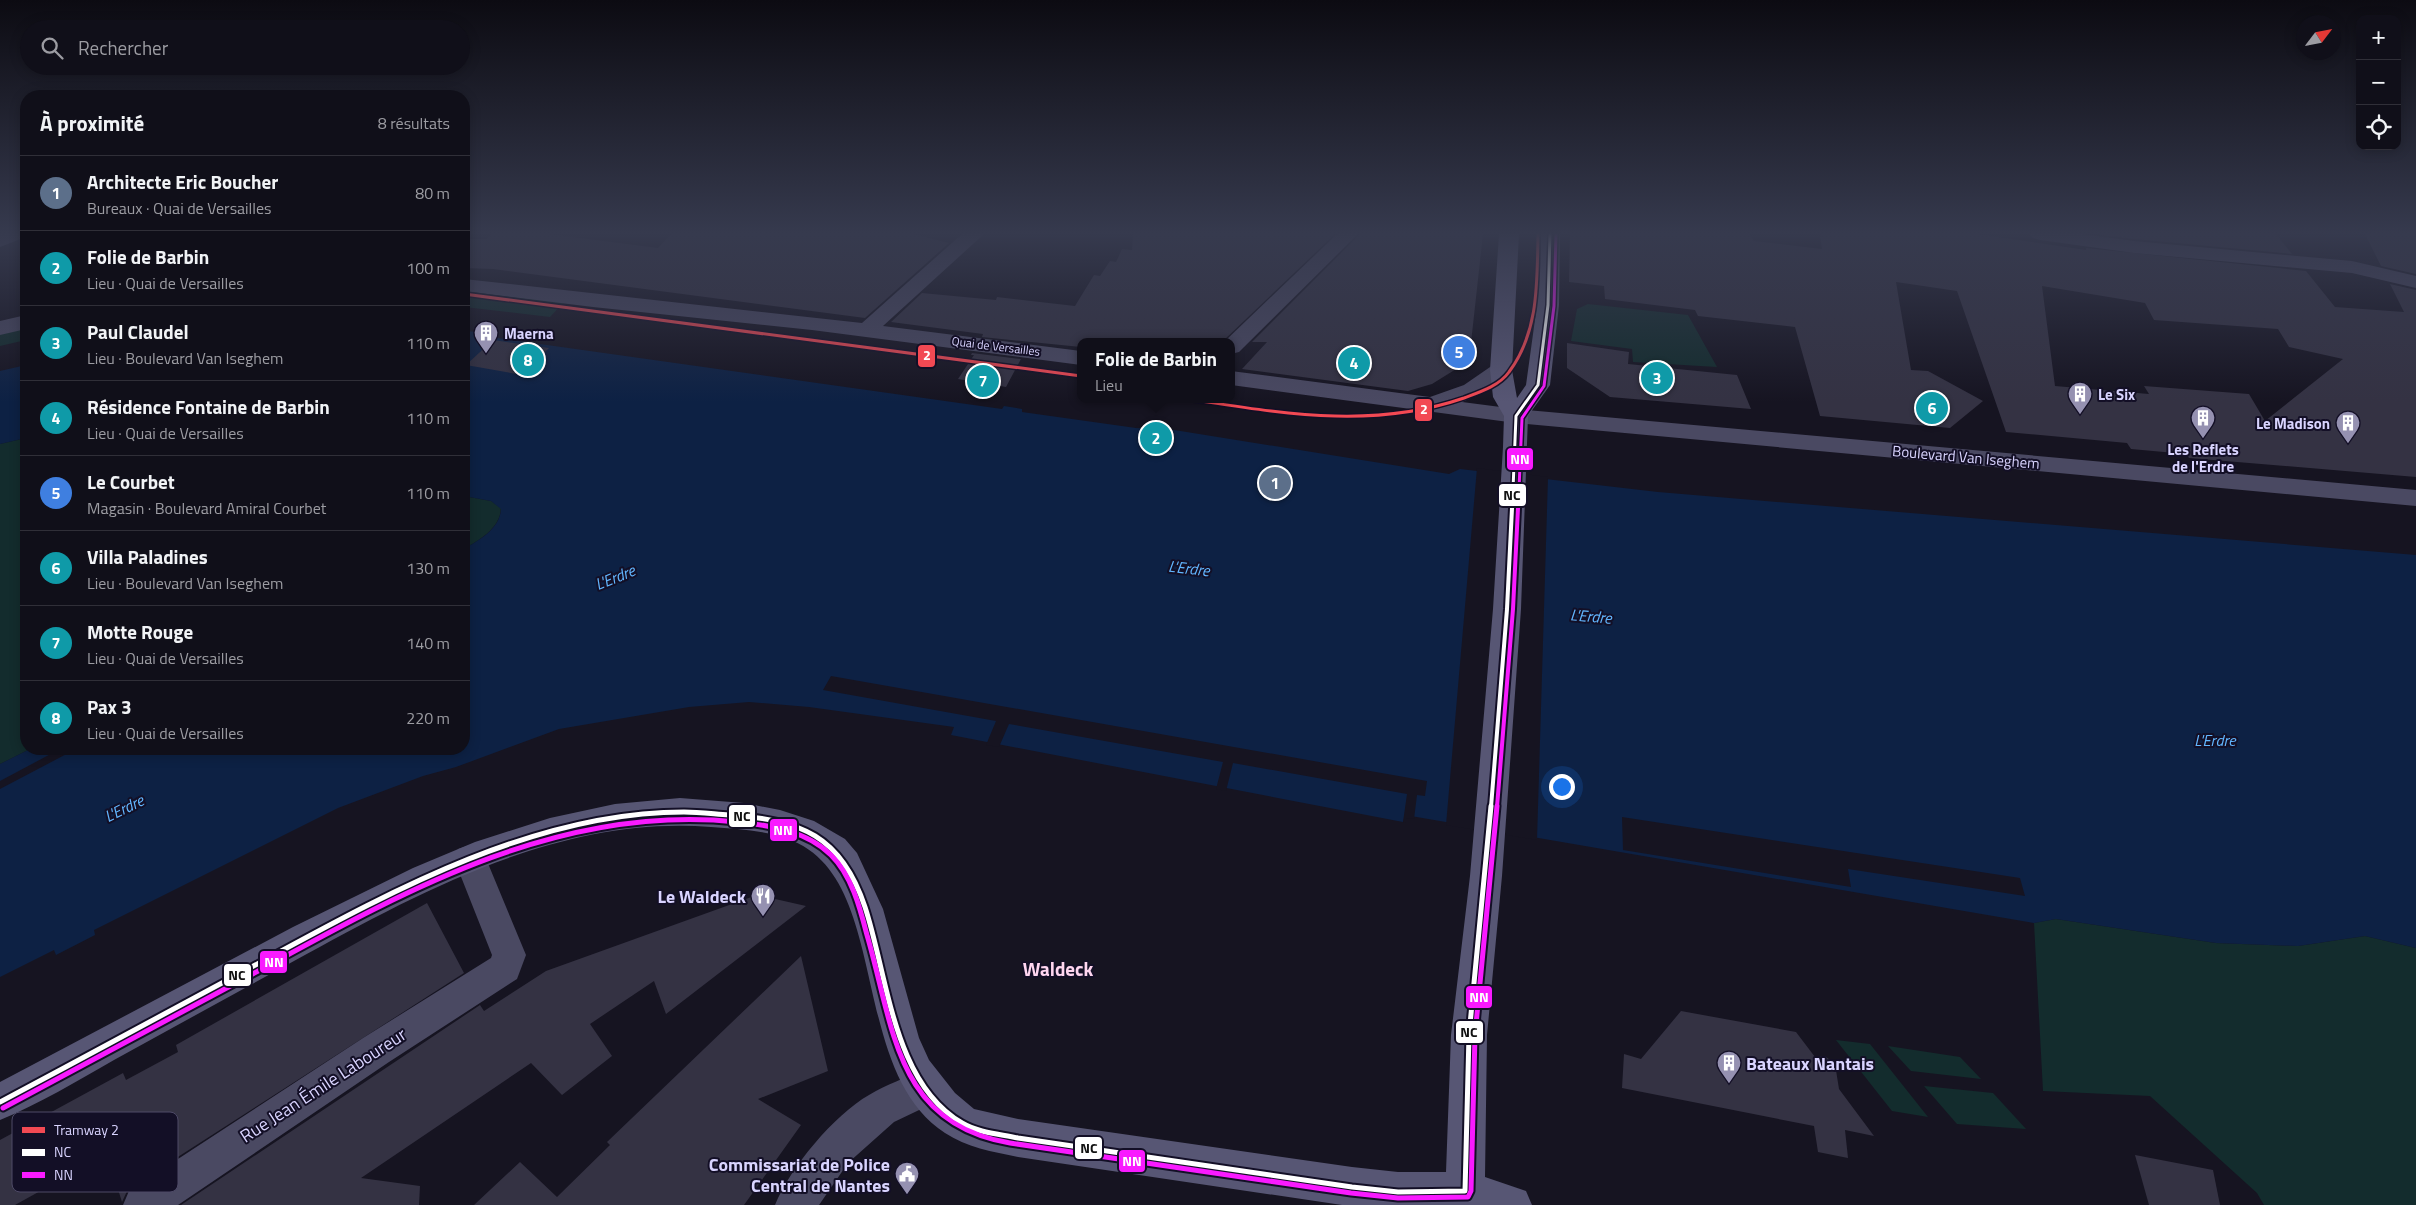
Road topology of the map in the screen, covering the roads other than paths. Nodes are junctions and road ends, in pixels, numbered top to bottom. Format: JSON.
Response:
{"nodes":[{"id":1,"x":506,"y":290,"type":"edge"},
{"id":2,"x":910,"y":290,"type":"edge"},
{"id":3,"x":1290,"y":290,"type":"edge"},
{"id":4,"x":1506,"y":290,"type":"edge"},
{"id":5,"x":1548,"y":290,"type":"edge"},
{"id":6,"x":20,"y":323,"type":"edge"},
{"id":7,"x":0,"y":328,"type":"edge"},
{"id":8,"x":868,"y":330,"type":"junction"},
{"id":9,"x":1235,"y":343,"type":"edge"},
{"id":10,"x":1077,"y":357,"type":"edge"},
{"id":11,"x":1501,"y":370,"type":"junction"},
{"id":12,"x":1235,"y":379,"type":"edge"},
{"id":13,"x":1431,"y":405,"type":"junction"},
{"id":14,"x":1516,"y":416,"type":"junction"},
{"id":15,"x":2416,"y":498,"type":"edge"},
{"id":16,"x":470,"y":859,"type":"junction"},
{"id":17,"x":925,"y":1088,"type":"junction"},
{"id":18,"x":0,"y":1102,"type":"edge"},
{"id":19,"x":178,"y":1182,"type":"edge"},
{"id":20,"x":1465,"y":1191,"type":"junction"},
{"id":21,"x":162,"y":1192,"type":"edge"},
{"id":22,"x":143,"y":1205,"type":"edge"},
{"id":23,"x":795,"y":1205,"type":"edge"},
{"id":24,"x":1512,"y":1205,"type":"edge"}],
"edges":[{"from":1,"to":8,"type":"street","name":"Quai de Versailles"},
{"from":2,"to":8,"type":"street"},
{"from":3,"to":9,"type":"street"},
{"from":4,"to":11,"type":"street"},
{"from":5,"to":14,"type":"street"},
{"from":6,"to":7,"type":"street"},
{"from":8,"to":10,"type":"street","name":"Quai de Versailles"},
{"from":11,"to":13,"type":"street"},
{"from":11,"to":14,"type":"street"},
{"from":12,"to":13,"type":"street"},
{"from":13,"to":14,"type":"street"},
{"from":14,"to":15,"type":"street","name":"Boulevard Van Iseghem"},
{"from":14,"to":20,"type":"street"},
{"from":16,"to":17,"type":"street"},
{"from":16,"to":18,"type":"street"},
{"from":16,"to":19,"type":"street","name":"Rue Jean Émile Laboureur"},
{"from":17,"to":20,"type":"street"},
{"from":17,"to":23,"type":"street"},
{"from":20,"to":24,"type":"street"},
{"from":21,"to":22,"type":"street","name":"Rue Jean Émile Laboureur"}]}
